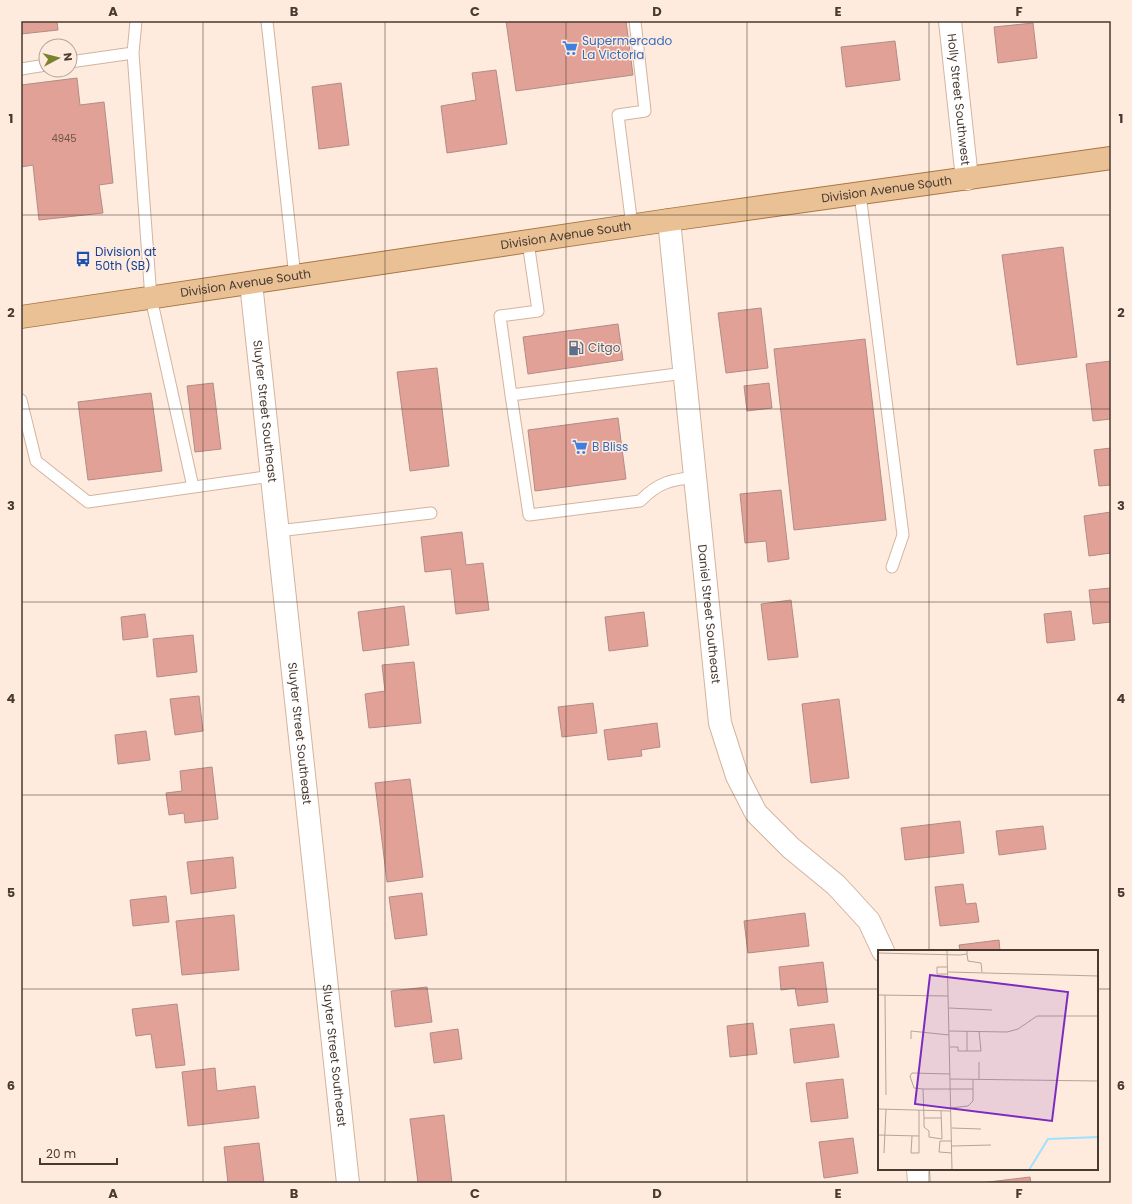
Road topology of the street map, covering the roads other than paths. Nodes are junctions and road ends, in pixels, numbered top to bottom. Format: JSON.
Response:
{"nodes":[{"id":1,"x":136,"y":21,"type":"edge"},
{"id":2,"x":267,"y":21,"type":"edge"},
{"id":3,"x":635,"y":21,"type":"edge"},
{"id":4,"x":950,"y":21,"type":"edge"},
{"id":5,"x":133,"y":53,"type":"junction"},
{"id":6,"x":78,"y":61,"type":"edge"},
{"id":7,"x":38,"y":67,"type":"edge"},
{"id":8,"x":21,"y":69,"type":"edge"},
{"id":9,"x":1111,"y":158,"type":"edge"},
{"id":10,"x":967,"y":179,"type":"junction"},
{"id":11,"x":860,"y":194,"type":"junction"},
{"id":12,"x":669,"y":220,"type":"junction"},
{"id":13,"x":632,"y":226,"type":"junction"},
{"id":14,"x":528,"y":242,"type":"junction"},
{"id":15,"x":295,"y":277,"type":"junction"},
{"id":16,"x":251,"y":283,"type":"junction"},
{"id":17,"x":151,"y":298,"type":"junction"},
{"id":18,"x":21,"y":317,"type":"edge"},
{"id":19,"x":685,"y":373,"type":"junction"},
{"id":20,"x":511,"y":395,"type":"junction"},
{"id":21,"x":21,"y":400,"type":"edge"},
{"id":22,"x":272,"y":476,"type":"junction"},
{"id":23,"x":696,"y":477,"type":"junction"},
{"id":24,"x":193,"y":487,"type":"junction"},
{"id":25,"x":431,"y":513,"type":"dead end"},
{"id":26,"x":278,"y":531,"type":"junction"},
{"id":27,"x":892,"y":567,"type":"dead end"},
{"id":28,"x":883,"y":950,"type":"edge"},
{"id":29,"x":918,"y":1170,"type":"edge"},
{"id":30,"x":348,"y":1183,"type":"edge"},
{"id":31,"x":919,"y":1183,"type":"edge"}],
"edges":[{"from":1,"to":5,"type":"lane"},
{"from":2,"to":15,"type":"lane"},
{"from":3,"to":13,"type":"lane"},
{"from":4,"to":10,"type":"street","name":"Holly Street Southwest"},
{"from":5,"to":6,"type":"lane"},
{"from":5,"to":17,"type":"lane"},
{"from":7,"to":8,"type":"lane"},
{"from":9,"to":10,"type":"main road","name":"Division Avenue South"},
{"from":10,"to":11,"type":"main road","name":"Division Avenue South"},
{"from":11,"to":12,"type":"main road","name":"Division Avenue South"},
{"from":11,"to":27,"type":"lane"},
{"from":12,"to":13,"type":"main road","name":"Division Avenue South"},
{"from":12,"to":19,"type":"street","name":"Daniel Street Southeast"},
{"from":13,"to":14,"type":"main road","name":"Division Avenue South"},
{"from":14,"to":15,"type":"main road","name":"Division Avenue South"},
{"from":14,"to":20,"type":"lane"},
{"from":15,"to":16,"type":"main road","name":"Division Avenue South"},
{"from":16,"to":17,"type":"main road","name":"Division Avenue South"},
{"from":16,"to":22,"type":"street","name":"Sluyter Street Southeast"},
{"from":17,"to":18,"type":"main road","name":"Division Avenue South"},
{"from":17,"to":24,"type":"lane"},
{"from":19,"to":20,"type":"lane"},
{"from":19,"to":23,"type":"street","name":"Daniel Street Southeast"},
{"from":20,"to":23,"type":"lane"},
{"from":21,"to":24,"type":"lane"},
{"from":22,"to":24,"type":"lane"},
{"from":22,"to":26,"type":"street","name":"Sluyter Street Southeast"},
{"from":23,"to":28,"type":"street","name":"Daniel Street Southeast"},
{"from":25,"to":26,"type":"lane"},
{"from":26,"to":30,"type":"street","name":"Sluyter Street Southeast"},
{"from":29,"to":31,"type":"street"}]}
